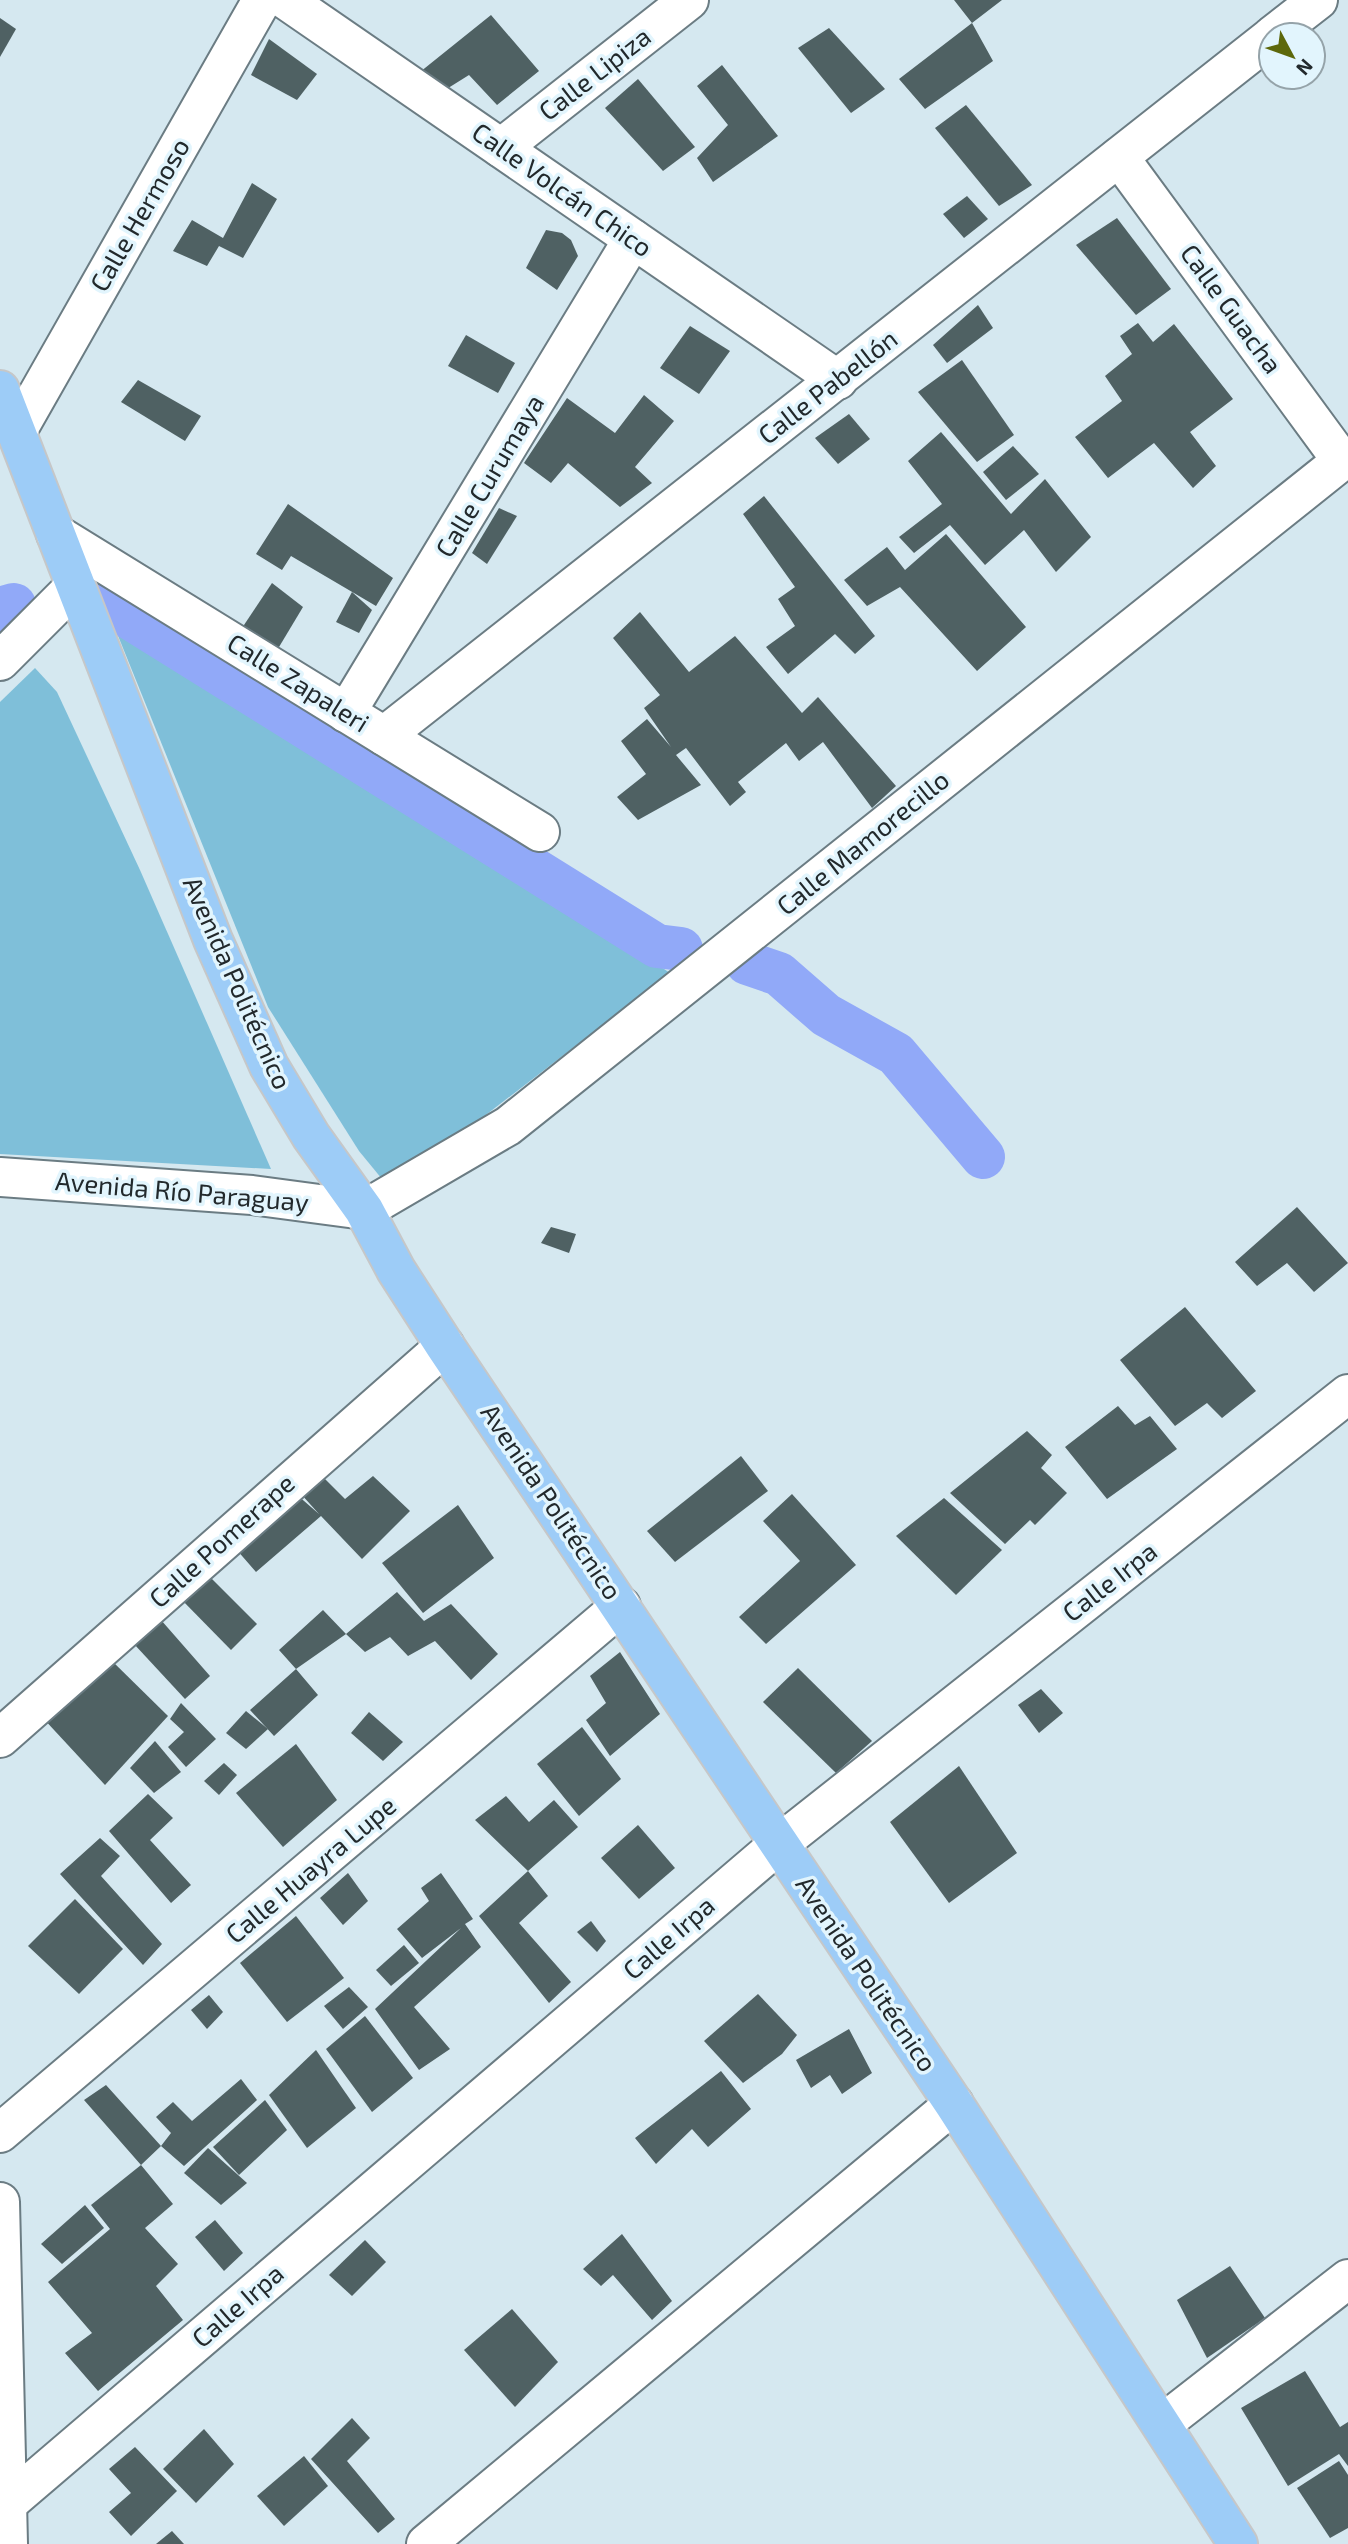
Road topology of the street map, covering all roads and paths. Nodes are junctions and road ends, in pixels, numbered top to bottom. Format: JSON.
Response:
{"nodes":[{"id":1,"x":262,"y":0,"type":"edge"},
{"id":2,"x":286,"y":0,"type":"edge"},
{"id":3,"x":689,"y":0,"type":"edge"},
{"id":4,"x":1318,"y":0,"type":"edge"},
{"id":5,"x":1291,"y":21,"type":"edge"},
{"id":6,"x":1257,"y":48,"type":"edge"},
{"id":7,"x":501,"y":148,"type":"junction"},
{"id":8,"x":1119,"y":157,"type":"junction"},
{"id":9,"x":633,"y":239,"type":"junction"},
{"id":10,"x":838,"y":380,"type":"junction"},
{"id":11,"x":0,"y":390,"type":"edge"},
{"id":12,"x":17,"y":431,"type":"junction"},
{"id":13,"x":1345,"y":459,"type":"edge"},
{"id":14,"x":56,"y":534,"type":"junction"},
{"id":15,"x":75,"y":586,"type":"junction"},
{"id":16,"x":0,"y":662,"type":"edge"},
{"id":17,"x":346,"y":713,"type":"junction"},
{"id":18,"x":384,"y":736,"type":"junction"},
{"id":19,"x":540,"y":832,"type":"dead end"},
{"id":20,"x":0,"y":1177,"type":"edge"},
{"id":21,"x":364,"y":1210,"type":"junction"},
{"id":22,"x":444,"y":1346,"type":"junction"},
{"id":23,"x":1348,"y":1394,"type":"edge"},
{"id":24,"x":621,"y":1606,"type":"junction"},
{"id":25,"x":0,"y":1738,"type":"edge"},
{"id":26,"x":779,"y":1844,"type":"junction"},
{"id":27,"x":954,"y":2104,"type":"junction"},
{"id":28,"x":0,"y":2133,"type":"edge"},
{"id":29,"x":0,"y":2202,"type":"edge"},
{"id":30,"x":1348,"y":2279,"type":"edge"},
{"id":31,"x":1162,"y":2424,"type":"junction"},
{"id":32,"x":8,"y":2503,"type":"junction"},
{"id":33,"x":8,"y":2544,"type":"edge"},
{"id":34,"x":426,"y":2544,"type":"edge"},
{"id":35,"x":1238,"y":2544,"type":"edge"}],
"edges":[{"from":1,"to":12,"type":"street","name":"Calle Hermoso"},
{"from":2,"to":7,"type":"street","name":"Calle Volcán Chico"},
{"from":3,"to":7,"type":"street","name":"Calle Lipiza"},
{"from":4,"to":5,"type":"street","name":"Calle Pabellón"},
{"from":6,"to":8,"type":"street","name":"Calle Pabellón"},
{"from":7,"to":9,"type":"street","name":"Calle Volcán Chico"},
{"from":8,"to":10,"type":"street","name":"Calle Pabellón"},
{"from":8,"to":13,"type":"street","name":"Calle Guacha"},
{"from":9,"to":10,"type":"street","name":"Calle Volcán Chico"},
{"from":9,"to":17,"type":"street","name":"Calle Curumaya"},
{"from":10,"to":18,"type":"street","name":"Calle Pabellón"},
{"from":11,"to":12,"type":"main road","name":"Avenida Politécnico"},
{"from":12,"to":14,"type":"main road","name":"Avenida Politécnico"},
{"from":13,"to":21,"type":"street","name":"Calle Mamorecillo"},
{"from":14,"to":15,"type":"main road","name":"Avenida Politécnico"},
{"from":14,"to":17,"type":"street","name":"Calle Zapaleri"},
{"from":15,"to":16,"type":"street"},
{"from":15,"to":21,"type":"main road","name":"Avenida Politécnico"},
{"from":17,"to":18,"type":"street","name":"Calle Zapaleri"},
{"from":18,"to":19,"type":"street","name":"Calle Zapaleri"},
{"from":20,"to":21,"type":"street","name":"Avenida Río Paraguay"},
{"from":21,"to":22,"type":"main road","name":"Avenida Politécnico"},
{"from":22,"to":24,"type":"main road","name":"Avenida Politécnico"},
{"from":22,"to":25,"type":"street","name":"Calle Pomerape"},
{"from":23,"to":26,"type":"street","name":"Calle Irpa"},
{"from":24,"to":26,"type":"main road","name":"Avenida Politécnico"},
{"from":24,"to":28,"type":"street","name":"Calle Huayra Lupe"},
{"from":26,"to":27,"type":"main road","name":"Avenida Politécnico"},
{"from":26,"to":32,"type":"street","name":"Calle Irpa"},
{"from":27,"to":31,"type":"main road","name":"Avenida Politécnico"},
{"from":27,"to":34,"type":"street"},
{"from":29,"to":32,"type":"street"},
{"from":30,"to":31,"type":"street"},
{"from":31,"to":35,"type":"main road","name":"Avenida Politécnico"},
{"from":32,"to":33,"type":"street"}]}
